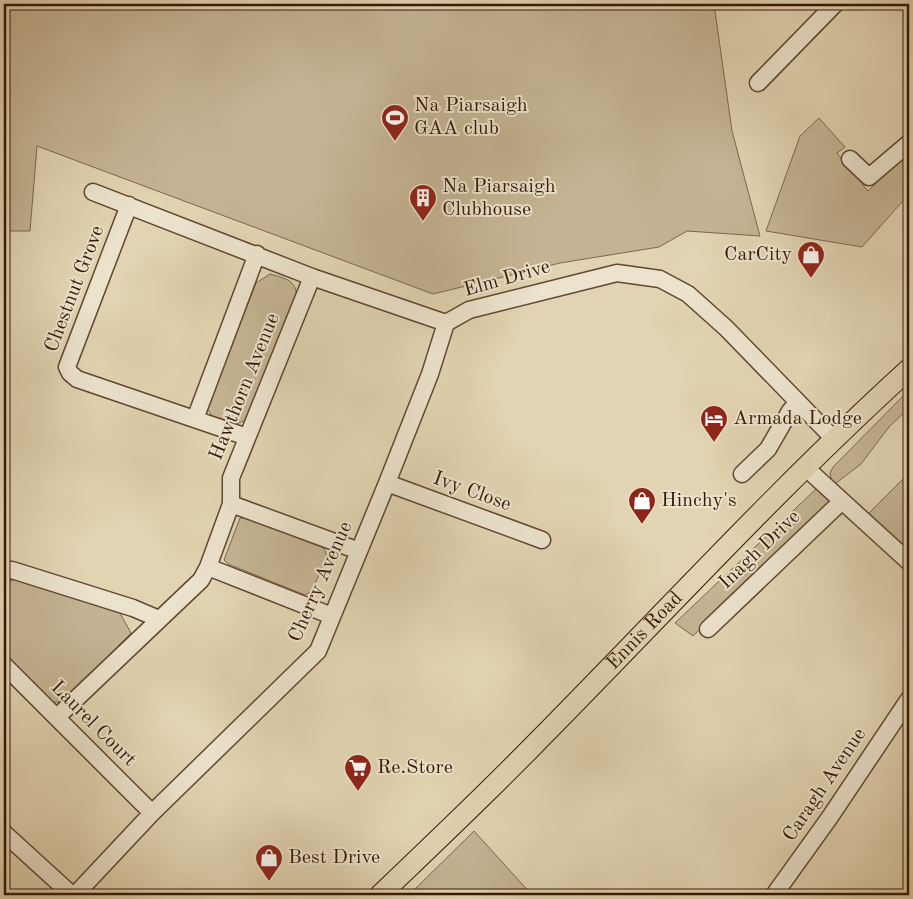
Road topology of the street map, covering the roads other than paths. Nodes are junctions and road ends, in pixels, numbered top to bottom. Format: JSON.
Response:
{"nodes":[{"id":1,"x":836,"y":4,"type":"edge"},
{"id":2,"x":758,"y":83,"type":"dead end"},
{"id":3,"x":909,"y":143,"type":"edge"},
{"id":4,"x":850,"y":159,"type":"dead end"},
{"id":5,"x":92,"y":192,"type":"dead end"},
{"id":6,"x":129,"y":205,"type":"junction"},
{"id":7,"x":256,"y":254,"type":"junction"},
{"id":8,"x":312,"y":277,"type":"junction"},
{"id":9,"x":446,"y":323,"type":"junction"},
{"id":10,"x":909,"y":369,"type":"edge"},
{"id":11,"x":798,"y":402,"type":"junction"},
{"id":12,"x":195,"y":419,"type":"junction"},
{"id":13,"x":247,"y":437,"type":"junction"},
{"id":14,"x":834,"y":439,"type":"junction"},
{"id":15,"x":806,"y":468,"type":"junction"},
{"id":16,"x":742,"y":474,"type":"dead end"},
{"id":17,"x":387,"y":483,"type":"junction"},
{"id":18,"x":842,"y":501,"type":"junction"},
{"id":19,"x":232,"y":504,"type":"junction"},
{"id":20,"x":542,"y":540,"type":"dead end"},
{"id":21,"x":359,"y":551,"type":"junction"},
{"id":22,"x":909,"y":562,"type":"edge"},
{"id":23,"x":208,"y":567,"type":"junction"},
{"id":24,"x":4,"y":572,"type":"edge"},
{"id":25,"x":133,"y":608,"type":"junction"},
{"id":26,"x":332,"y":616,"type":"junction"},
{"id":27,"x":159,"y":619,"type":"junction"},
{"id":28,"x":708,"y":630,"type":"dead end"},
{"id":29,"x":137,"y":640,"type":"junction"},
{"id":30,"x":4,"y":665,"type":"edge"},
{"id":31,"x":909,"y":698,"type":"edge"},
{"id":32,"x":57,"y":717,"type":"junction"},
{"id":33,"x":152,"y":813,"type":"junction"},
{"id":34,"x":4,"y":833,"type":"edge"},
{"id":35,"x":74,"y":895,"type":"edge"},
{"id":36,"x":380,"y":895,"type":"edge"},
{"id":37,"x":774,"y":895,"type":"edge"}],
"edges":[{"from":1,"to":2,"type":"street"},
{"from":3,"to":4,"type":"street"},
{"from":5,"to":6,"type":"street","name":"Elm Drive"},
{"from":6,"to":7,"type":"street","name":"Elm Drive"},
{"from":6,"to":12,"type":"street","name":"Chestnut Grove"},
{"from":7,"to":8,"type":"street","name":"Elm Drive"},
{"from":7,"to":12,"type":"street"},
{"from":8,"to":9,"type":"street","name":"Elm Drive"},
{"from":8,"to":13,"type":"street","name":"Hawthorn Avenue"},
{"from":9,"to":11,"type":"street","name":"Elm Drive"},
{"from":9,"to":17,"type":"street","name":"Cherry Avenue"},
{"from":10,"to":14,"type":"main road","name":"Ennis Road"},
{"from":11,"to":14,"type":"street","name":"Elm Drive"},
{"from":11,"to":16,"type":"street"},
{"from":12,"to":13,"type":"street","name":"Chestnut Grove"},
{"from":13,"to":19,"type":"street","name":"Hawthorn Avenue"},
{"from":14,"to":15,"type":"main road","name":"Ennis Road"},
{"from":15,"to":18,"type":"street"},
{"from":15,"to":36,"type":"main road","name":"Ennis Road"},
{"from":17,"to":20,"type":"street","name":"Ivy Close"},
{"from":17,"to":21,"type":"street","name":"Cherry Avenue"},
{"from":18,"to":22,"type":"street"},
{"from":18,"to":28,"type":"street","name":"Inagh Drive"},
{"from":19,"to":21,"type":"street"},
{"from":19,"to":23,"type":"street","name":"Hawthorn Avenue"},
{"from":21,"to":26,"type":"street","name":"Cherry Avenue"},
{"from":23,"to":26,"type":"street"},
{"from":23,"to":27,"type":"street","name":"Hawthorn Avenue"},
{"from":24,"to":25,"type":"street"},
{"from":25,"to":27,"type":"street"},
{"from":25,"to":29,"type":"street"},
{"from":26,"to":33,"type":"street","name":"Cherry Avenue"},
{"from":27,"to":29,"type":"street","name":"Hawthorn Avenue"},
{"from":29,"to":32,"type":"street","name":"Hawthorn Avenue"},
{"from":30,"to":32,"type":"street","name":"Laurel Court"},
{"from":31,"to":37,"type":"street","name":"Caragh Avenue"},
{"from":32,"to":33,"type":"street","name":"Laurel Court"},
{"from":33,"to":35,"type":"street","name":"Cherry Avenue"},
{"from":34,"to":35,"type":"street"}]}
